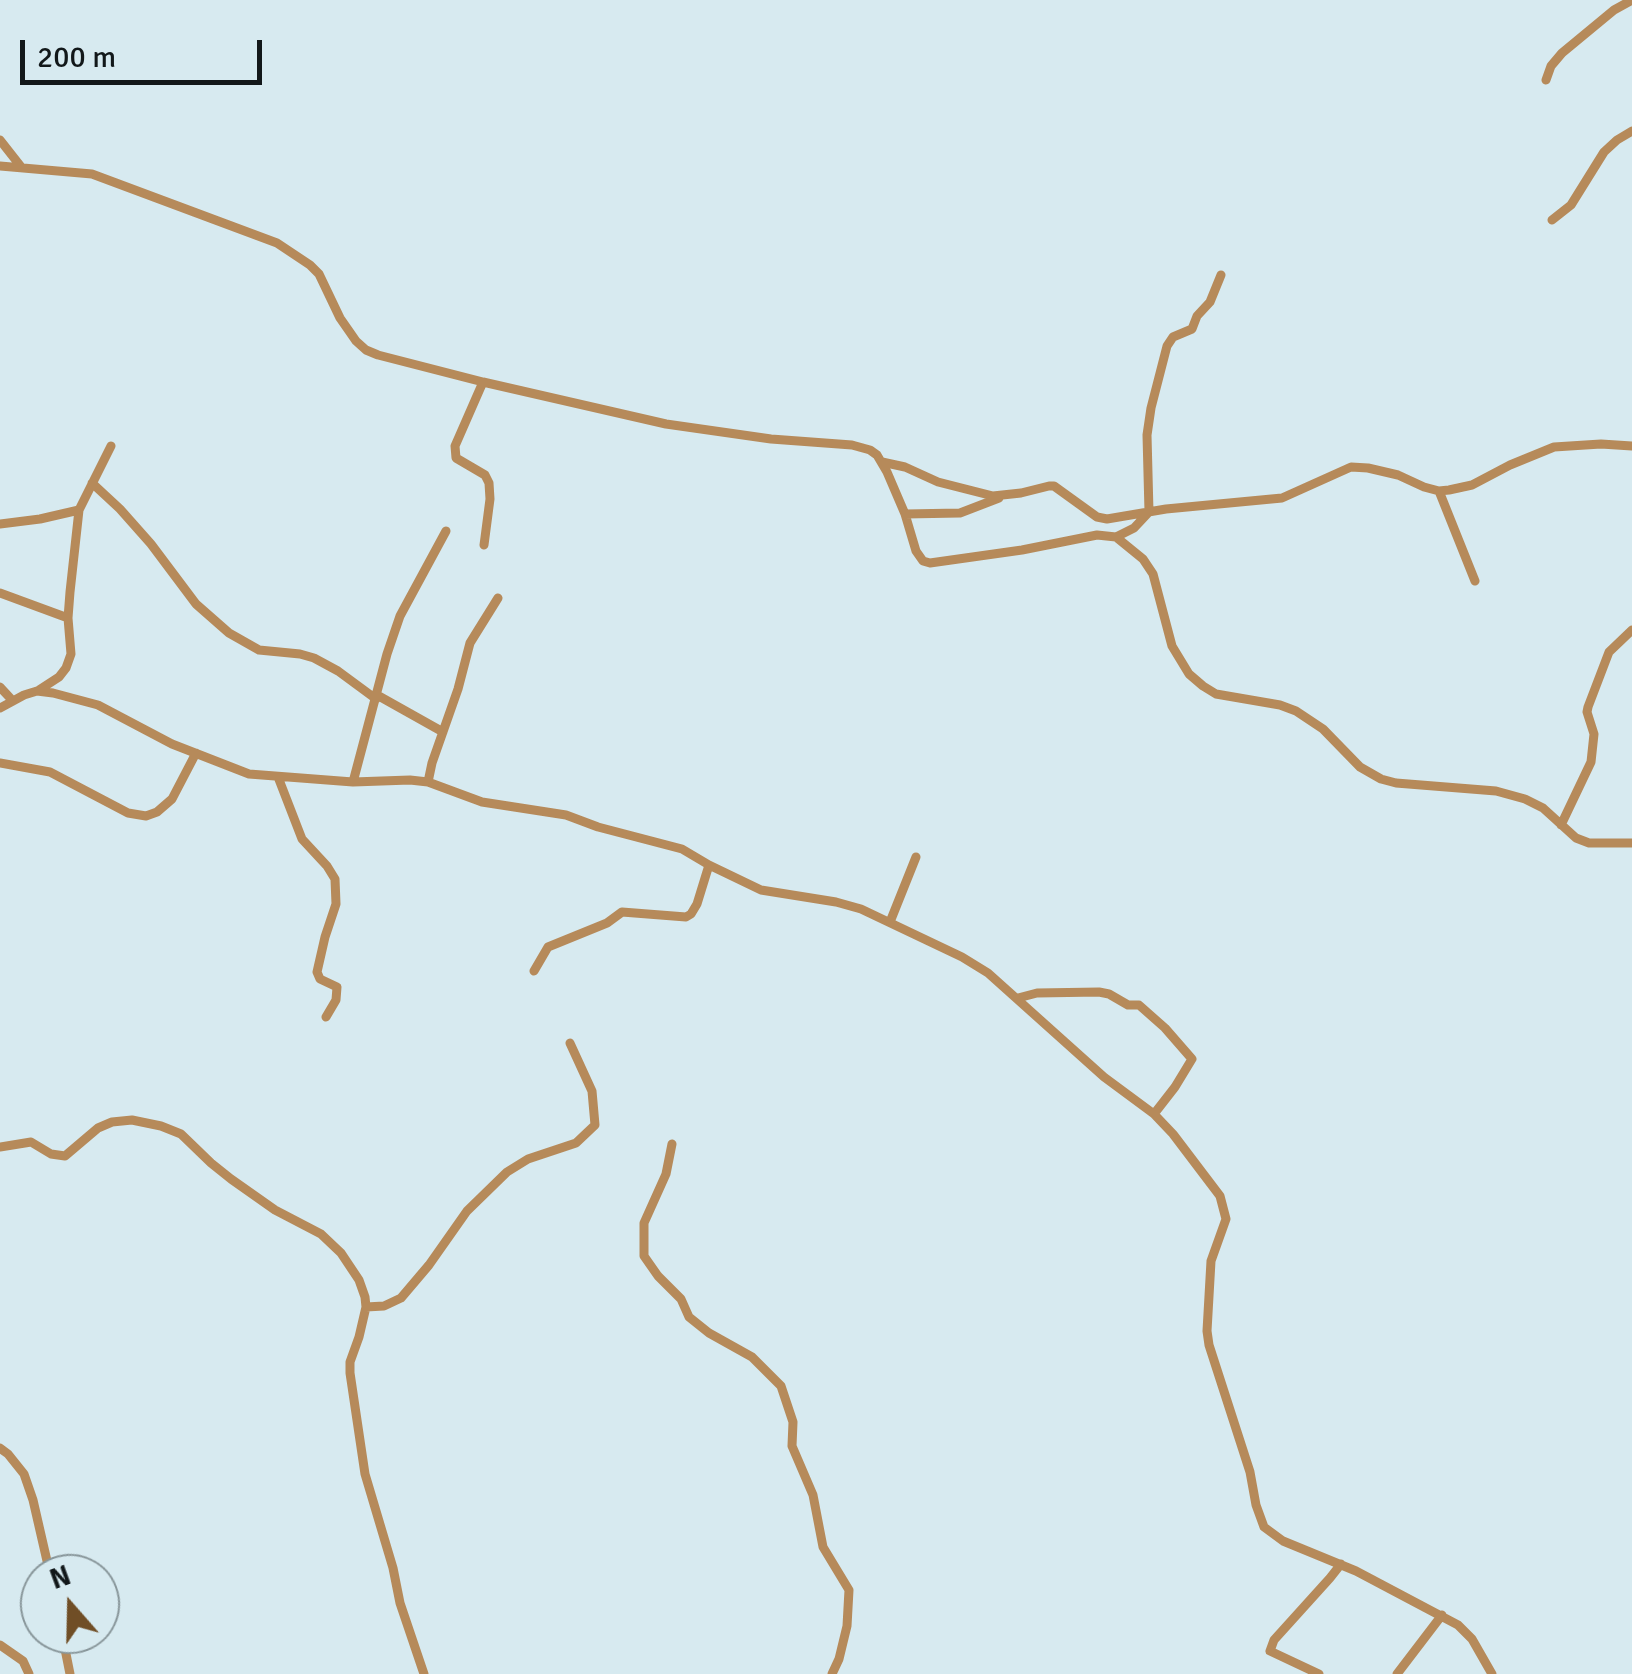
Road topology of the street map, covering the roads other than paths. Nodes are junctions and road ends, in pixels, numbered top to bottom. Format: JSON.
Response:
{"nodes":[{"id":1,"x":1632,"y":0,"type":"edge"},
{"id":2,"x":1546,"y":80,"type":"dead end"},
{"id":3,"x":1632,"y":131,"type":"edge"},
{"id":4,"x":0,"y":140,"type":"edge"},
{"id":5,"x":0,"y":166,"type":"edge"},
{"id":6,"x":22,"y":168,"type":"junction"},
{"id":7,"x":1552,"y":220,"type":"dead end"},
{"id":8,"x":1222,"y":275,"type":"dead end"},
{"id":9,"x":483,"y":382,"type":"junction"},
{"id":10,"x":111,"y":446,"type":"dead end"},
{"id":11,"x":1632,"y":446,"type":"edge"},
{"id":12,"x":882,"y":462,"type":"junction"},
{"id":13,"x":92,"y":483,"type":"junction"},
{"id":14,"x":1439,"y":490,"type":"junction"},
{"id":15,"x":1006,"y":496,"type":"junction"},
{"id":16,"x":79,"y":510,"type":"junction"},
{"id":17,"x":1148,"y":512,"type":"junction"},
{"id":18,"x":905,"y":514,"type":"junction"},
{"id":19,"x":0,"y":524,"type":"edge"},
{"id":20,"x":446,"y":532,"type":"dead end"},
{"id":21,"x":1116,"y":537,"type":"junction"},
{"id":22,"x":484,"y":545,"type":"dead end"},
{"id":23,"x":1475,"y":581,"type":"dead end"},
{"id":24,"x":0,"y":593,"type":"edge"},
{"id":25,"x":498,"y":598,"type":"dead end"},
{"id":26,"x":68,"y":618,"type":"junction"},
{"id":27,"x":1632,"y":630,"type":"edge"},
{"id":28,"x":0,"y":686,"type":"edge"},
{"id":29,"x":37,"y":691,"type":"junction"},
{"id":30,"x":377,"y":697,"type":"junction"},
{"id":31,"x":12,"y":700,"type":"junction"},
{"id":32,"x":0,"y":708,"type":"edge"},
{"id":33,"x":443,"y":732,"type":"junction"},
{"id":34,"x":196,"y":753,"type":"junction"},
{"id":35,"x":0,"y":762,"type":"edge"},
{"id":36,"x":278,"y":777,"type":"junction"},
{"id":37,"x":353,"y":782,"type":"junction"},
{"id":38,"x":428,"y":782,"type":"junction"},
{"id":39,"x":1560,"y":824,"type":"junction"},
{"id":40,"x":1632,"y":842,"type":"edge"},
{"id":41,"x":916,"y":856,"type":"dead end"},
{"id":42,"x":709,"y":865,"type":"junction"},
{"id":43,"x":890,"y":922,"type":"junction"},
{"id":44,"x":534,"y":971,"type":"dead end"},
{"id":45,"x":1018,"y":998,"type":"junction"},
{"id":46,"x":326,"y":1018,"type":"dead end"},
{"id":47,"x":570,"y":1044,"type":"dead end"},
{"id":48,"x":1154,"y":1114,"type":"junction"},
{"id":49,"x":672,"y":1144,"type":"dead end"},
{"id":50,"x":0,"y":1147,"type":"edge"},
{"id":51,"x":366,"y":1307,"type":"junction"},
{"id":52,"x":0,"y":1448,"type":"edge"},
{"id":53,"x":45,"y":1554,"type":"edge"},
{"id":54,"x":1341,"y":1564,"type":"junction"},
{"id":55,"x":1442,"y":1615,"type":"junction"},
{"id":56,"x":0,"y":1645,"type":"edge"},
{"id":57,"x":29,"y":1674,"type":"edge"},
{"id":58,"x":424,"y":1674,"type":"edge"},
{"id":59,"x":832,"y":1674,"type":"edge"},
{"id":60,"x":1320,"y":1674,"type":"edge"},
{"id":61,"x":1397,"y":1674,"type":"edge"},
{"id":62,"x":1492,"y":1674,"type":"edge"}],
"edges":[{"from":1,"to":2,"type":"street"},
{"from":3,"to":7,"type":"street"},
{"from":4,"to":6,"type":"street"},
{"from":5,"to":6,"type":"street"},
{"from":6,"to":9,"type":"street"},
{"from":8,"to":17,"type":"street"},
{"from":9,"to":12,"type":"street"},
{"from":9,"to":22,"type":"street"},
{"from":10,"to":13,"type":"street"},
{"from":11,"to":14,"type":"street"},
{"from":12,"to":15,"type":"street"},
{"from":12,"to":18,"type":"street"},
{"from":13,"to":16,"type":"street"},
{"from":13,"to":30,"type":"street"},
{"from":14,"to":17,"type":"street"},
{"from":14,"to":23,"type":"street"},
{"from":15,"to":17,"type":"street"},
{"from":15,"to":18,"type":"street"},
{"from":16,"to":19,"type":"street"},
{"from":16,"to":26,"type":"street"},
{"from":17,"to":21,"type":"street"},
{"from":18,"to":21,"type":"street"},
{"from":20,"to":30,"type":"street"},
{"from":21,"to":39,"type":"street"},
{"from":24,"to":26,"type":"street"},
{"from":25,"to":33,"type":"street"},
{"from":26,"to":29,"type":"street"},
{"from":27,"to":39,"type":"street"},
{"from":28,"to":31,"type":"street"},
{"from":29,"to":31,"type":"street"},
{"from":29,"to":34,"type":"street"},
{"from":30,"to":33,"type":"street"},
{"from":30,"to":37,"type":"street"},
{"from":31,"to":32,"type":"street"},
{"from":33,"to":38,"type":"street"},
{"from":34,"to":35,"type":"street"},
{"from":34,"to":36,"type":"street"},
{"from":36,"to":37,"type":"street"},
{"from":36,"to":46,"type":"street"},
{"from":37,"to":38,"type":"street"},
{"from":38,"to":42,"type":"street"},
{"from":39,"to":40,"type":"street"},
{"from":41,"to":43,"type":"street"},
{"from":42,"to":43,"type":"street"},
{"from":42,"to":44,"type":"street"},
{"from":43,"to":45,"type":"street"},
{"from":45,"to":48,"type":"street"},
{"from":45,"to":48,"type":"street"},
{"from":47,"to":51,"type":"street"},
{"from":48,"to":54,"type":"street"},
{"from":49,"to":59,"type":"street"},
{"from":50,"to":51,"type":"street"},
{"from":51,"to":58,"type":"street"},
{"from":52,"to":53,"type":"street"},
{"from":54,"to":55,"type":"street"},
{"from":54,"to":60,"type":"street"},
{"from":55,"to":61,"type":"street"},
{"from":55,"to":62,"type":"street"},
{"from":56,"to":57,"type":"street"}]}
